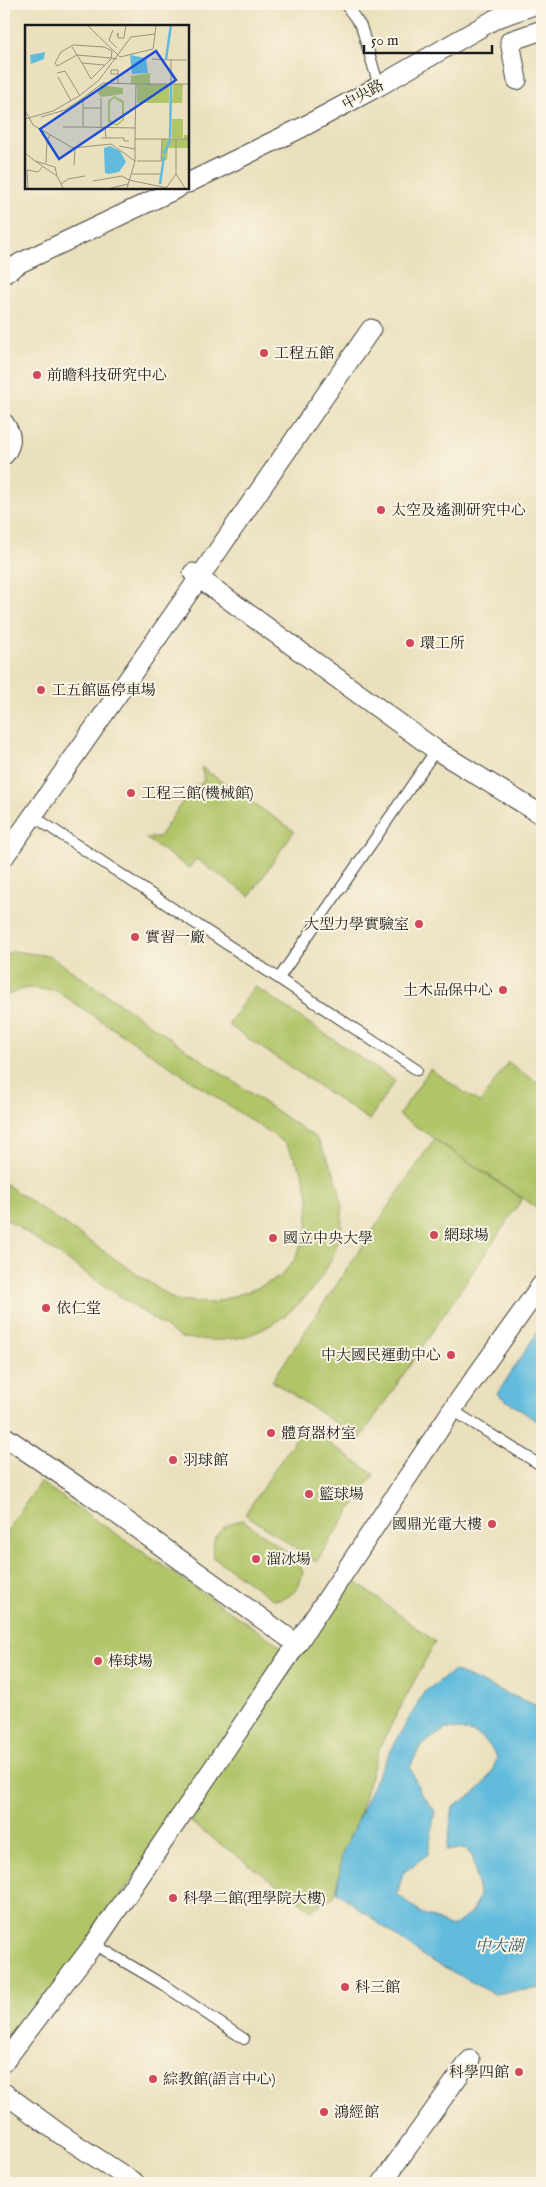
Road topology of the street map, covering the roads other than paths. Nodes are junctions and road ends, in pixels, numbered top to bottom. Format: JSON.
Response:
{"nodes":[{"id":1,"x":345,"y":4,"type":"edge"},
{"id":2,"x":537,"y":4,"type":"edge"},
{"id":3,"x":542,"y":30,"type":"edge"},
{"id":4,"x":517,"y":80,"type":"dead end"},
{"id":5,"x":379,"y":86,"type":"junction"},
{"id":6,"x":189,"y":183,"type":"edge"},
{"id":7,"x":176,"y":189,"type":"edge"},
{"id":8,"x":4,"y":274,"type":"edge"},
{"id":9,"x":372,"y":329,"type":"dead end"},
{"id":10,"x":4,"y":423,"type":"edge"},
{"id":11,"x":4,"y":455,"type":"edge"},
{"id":12,"x":196,"y":576,"type":"junction"},
{"id":13,"x":436,"y":750,"type":"junction"},
{"id":14,"x":542,"y":815,"type":"edge"},
{"id":15,"x":33,"y":816,"type":"junction"},
{"id":16,"x":4,"y":857,"type":"edge"},
{"id":17,"x":280,"y":978,"type":"junction"},
{"id":18,"x":417,"y":1070,"type":"dead end"},
{"id":19,"x":542,"y":1284,"type":"edge"},
{"id":20,"x":452,"y":1410,"type":"junction"},
{"id":21,"x":4,"y":1436,"type":"edge"},
{"id":22,"x":542,"y":1466,"type":"edge"},
{"id":23,"x":297,"y":1644,"type":"junction"},
{"id":24,"x":94,"y":1944,"type":"junction"},
{"id":25,"x":244,"y":2039,"type":"dead end"},
{"id":26,"x":470,"y":2060,"type":"dead end"},
{"id":27,"x":4,"y":2062,"type":"edge"},
{"id":28,"x":4,"y":2093,"type":"edge"},
{"id":29,"x":135,"y":2183,"type":"edge"},
{"id":30,"x":382,"y":2183,"type":"edge"}],
"edges":[{"from":1,"to":5,"type":"lane"},
{"from":2,"to":5,"type":"street","name":"中央路"},
{"from":3,"to":4,"type":"street"},
{"from":5,"to":6,"type":"street","name":"中央路"},
{"from":7,"to":8,"type":"street"},
{"from":9,"to":12,"type":"street"},
{"from":10,"to":11,"type":"street"},
{"from":12,"to":13,"type":"street"},
{"from":12,"to":15,"type":"street"},
{"from":13,"to":14,"type":"street"},
{"from":13,"to":17,"type":"lane"},
{"from":15,"to":16,"type":"street"},
{"from":15,"to":17,"type":"lane"},
{"from":17,"to":18,"type":"lane"},
{"from":19,"to":20,"type":"street"},
{"from":20,"to":22,"type":"lane"},
{"from":20,"to":23,"type":"street"},
{"from":21,"to":23,"type":"street"},
{"from":23,"to":24,"type":"street"},
{"from":24,"to":25,"type":"lane"},
{"from":24,"to":27,"type":"street"},
{"from":26,"to":30,"type":"street"},
{"from":28,"to":29,"type":"street"}]}
